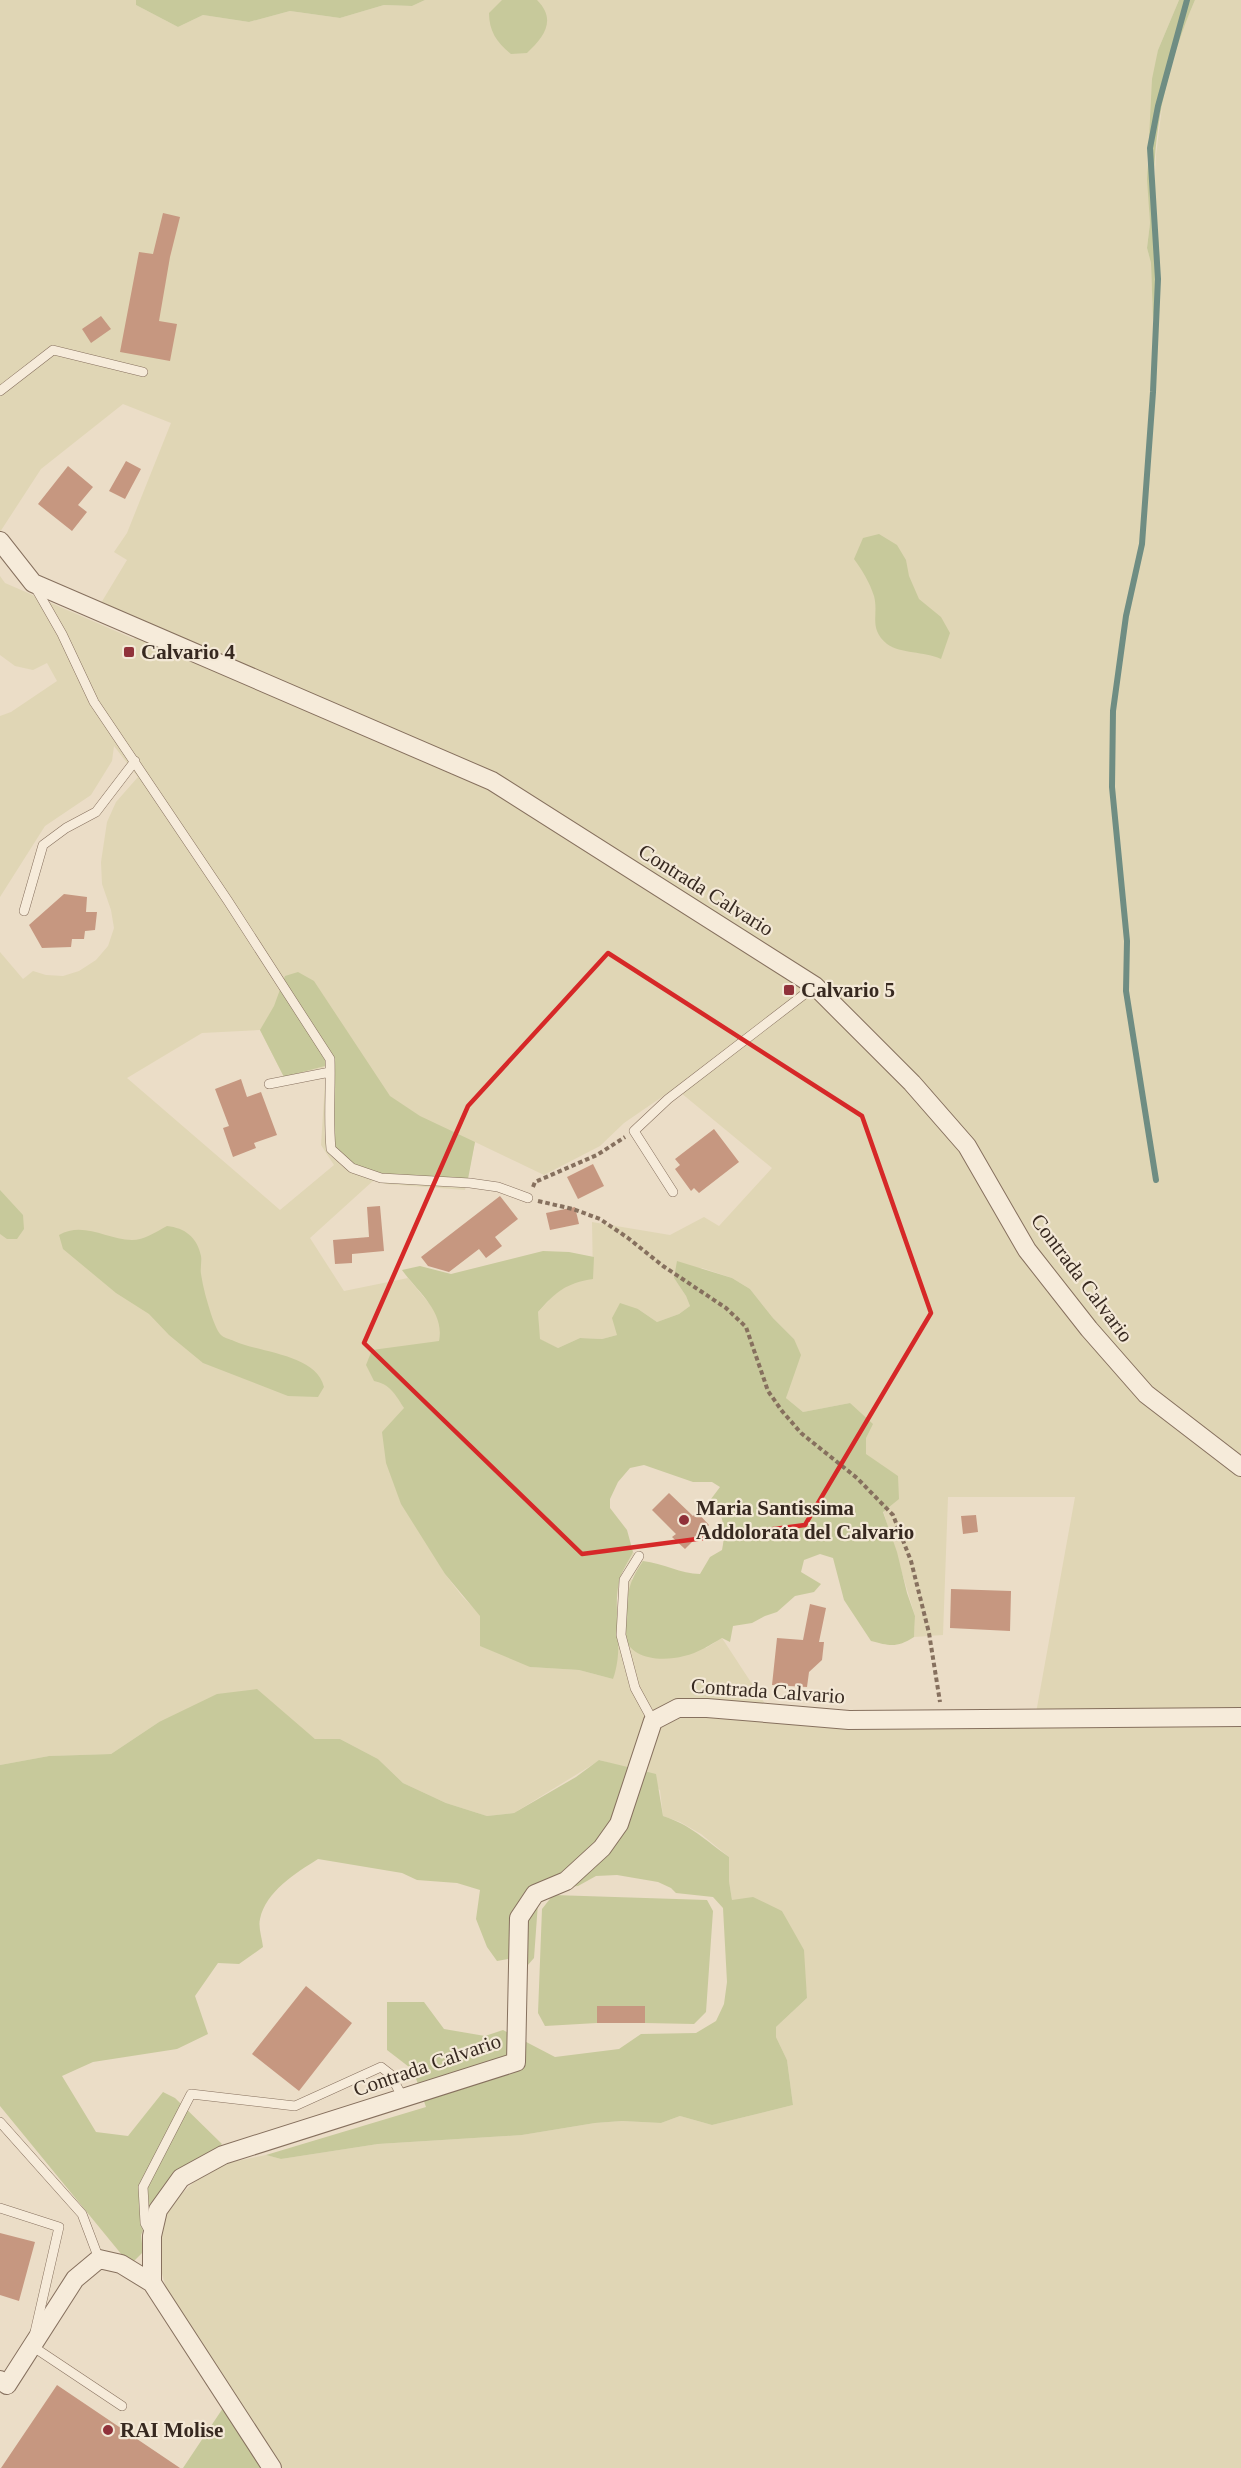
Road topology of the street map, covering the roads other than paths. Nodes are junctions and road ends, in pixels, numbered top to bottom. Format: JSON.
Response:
{"nodes":[{"id":1,"x":142,"y":372,"type":"dead end"},
{"id":2,"x":0,"y":391,"type":"edge"},
{"id":3,"x":0,"y":541,"type":"edge"},
{"id":4,"x":33,"y":583,"type":"junction"},
{"id":5,"x":135,"y":761,"type":"junction"},
{"id":6,"x":24,"y":911,"type":"dead end"},
{"id":7,"x":815,"y":986,"type":"junction"},
{"id":8,"x":330,"y":1072,"type":"junction"},
{"id":9,"x":269,"y":1084,"type":"dead end"},
{"id":10,"x":673,"y":1192,"type":"dead end"},
{"id":11,"x":528,"y":1198,"type":"road end"},
{"id":12,"x":1241,"y":1467,"type":"edge"},
{"id":13,"x":639,"y":1556,"type":"dead end"},
{"id":14,"x":1241,"y":1717,"type":"edge"},
{"id":15,"x":653,"y":1721,"type":"junction"},
{"id":16,"x":403,"y":2098,"type":"junction"},
{"id":17,"x":0,"y":2122,"type":"edge"},
{"id":18,"x":0,"y":2208,"type":"edge"},
{"id":19,"x":152,"y":2236,"type":"junction"},
{"id":20,"x":99,"y":2259,"type":"junction"},
{"id":21,"x":152,"y":2283,"type":"junction"},
{"id":22,"x":32,"y":2347,"type":"junction"},
{"id":23,"x":2,"y":2387,"type":"edge"},
{"id":24,"x":122,"y":2406,"type":"dead end"},
{"id":25,"x":272,"y":2468,"type":"edge"}],
"edges":[{"from":1,"to":2,"type":"lane"},
{"from":3,"to":4,"type":"street","name":"Contrada Calvario"},
{"from":4,"to":5,"type":"lane"},
{"from":4,"to":7,"type":"street","name":"Contrada Calvario"},
{"from":5,"to":6,"type":"lane"},
{"from":5,"to":8,"type":"lane"},
{"from":7,"to":10,"type":"lane"},
{"from":7,"to":12,"type":"street","name":"Contrada Calvario"},
{"from":8,"to":9,"type":"lane"},
{"from":8,"to":11,"type":"lane"},
{"from":13,"to":15,"type":"lane"},
{"from":14,"to":15,"type":"street","name":"Contrada Calvario"},
{"from":15,"to":16,"type":"street","name":"Contrada Calvario"},
{"from":16,"to":19,"type":"street","name":"Contrada Calvario"},
{"from":16,"to":19,"type":"lane"},
{"from":17,"to":20,"type":"lane"},
{"from":18,"to":22,"type":"lane"},
{"from":19,"to":21,"type":"street","name":"Contrada Calvario"},
{"from":20,"to":21,"type":"street"},
{"from":20,"to":22,"type":"street"},
{"from":21,"to":25,"type":"street"},
{"from":22,"to":23,"type":"street"},
{"from":22,"to":24,"type":"lane"}]}
